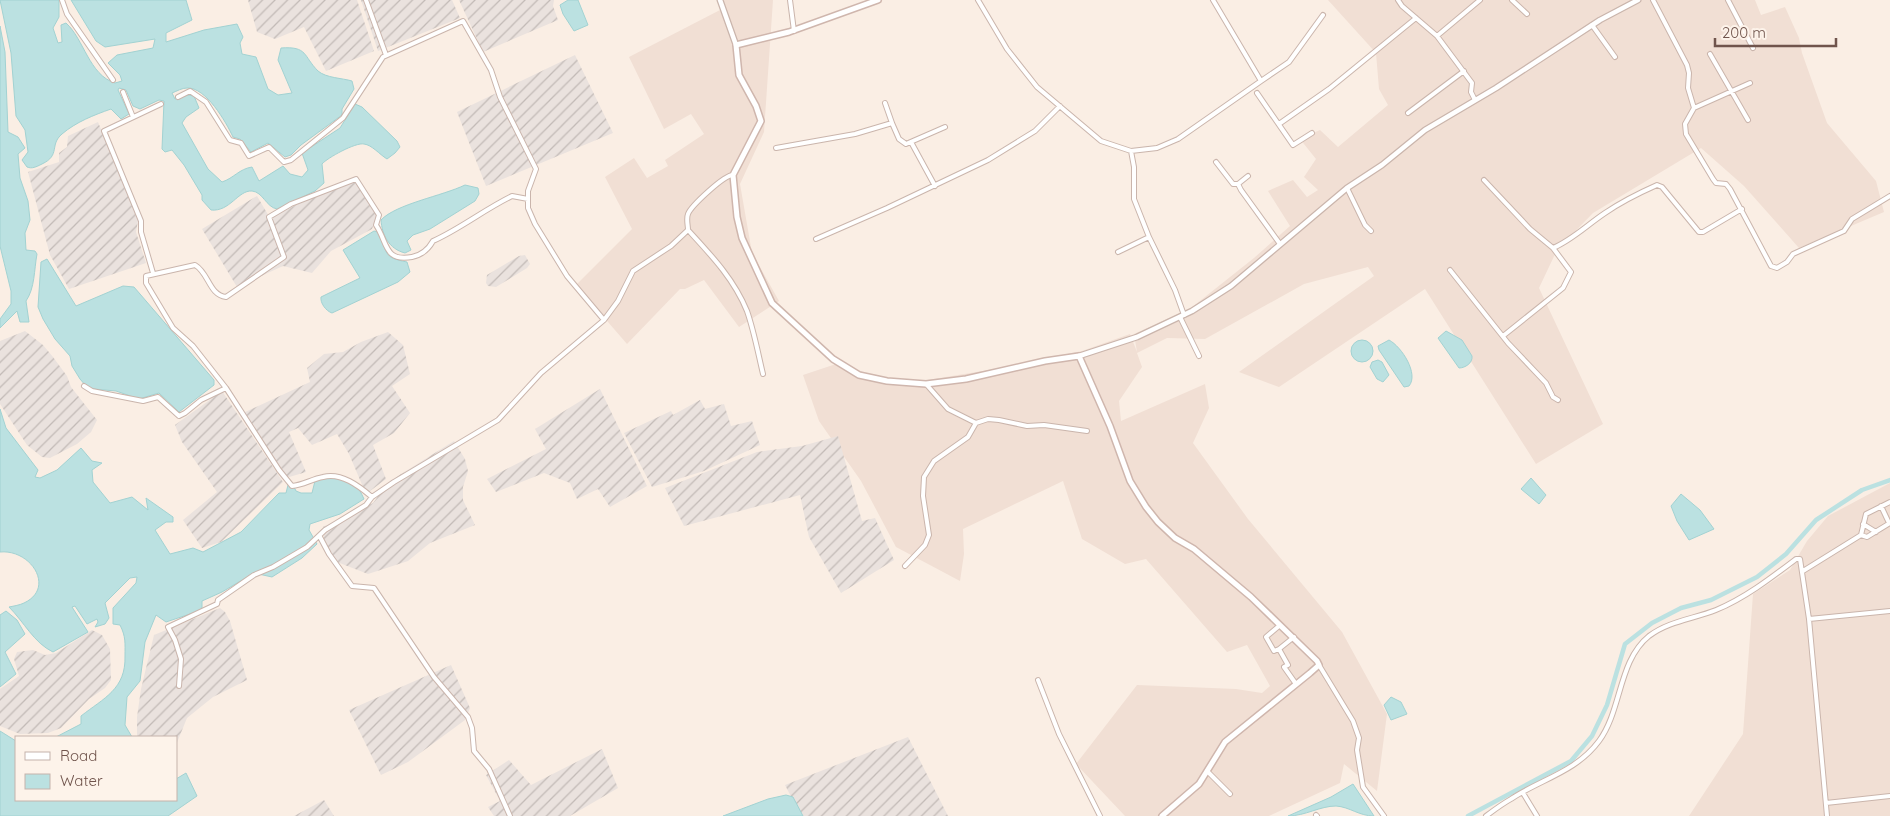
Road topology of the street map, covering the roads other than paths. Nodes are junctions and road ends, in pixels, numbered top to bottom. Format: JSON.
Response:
{"nodes":[{"id":1,"x":62,"y":0,"type":"edge"},
{"id":2,"x":366,"y":0,"type":"edge"},
{"id":3,"x":720,"y":0,"type":"edge"},
{"id":4,"x":791,"y":0,"type":"edge"},
{"id":5,"x":878,"y":0,"type":"edge"},
{"id":6,"x":978,"y":0,"type":"edge"},
{"id":7,"x":1213,"y":0,"type":"edge"},
{"id":8,"x":1398,"y":0,"type":"edge"},
{"id":9,"x":1480,"y":0,"type":"edge"},
{"id":10,"x":1512,"y":0,"type":"edge"},
{"id":11,"x":1638,"y":0,"type":"edge"},
{"id":12,"x":1653,"y":0,"type":"edge"},
{"id":13,"x":1728,"y":0,"type":"edge"},
{"id":14,"x":1527,"y":14,"type":"dead end"},
{"id":15,"x":1323,"y":15,"type":"dead end"},
{"id":16,"x":1416,"y":18,"type":"junction"},
{"id":17,"x":1592,"y":25,"type":"junction"},
{"id":18,"x":792,"y":32,"type":"junction"},
{"id":19,"x":1437,"y":36,"type":"junction"},
{"id":20,"x":736,"y":45,"type":"junction"},
{"id":21,"x":1753,"y":48,"type":"dead end"},
{"id":22,"x":1710,"y":54,"type":"dead end"},
{"id":23,"x":386,"y":55,"type":"junction"},
{"id":24,"x":1615,"y":57,"type":"dead end"},
{"id":25,"x":1464,"y":72,"type":"junction"},
{"id":26,"x":113,"y":80,"type":"dead end"},
{"id":27,"x":1261,"y":81,"type":"junction"},
{"id":28,"x":1750,"y":82,"type":"dead end"},
{"id":29,"x":1732,"y":91,"type":"junction"},
{"id":30,"x":122,"y":92,"type":"dead end"},
{"id":31,"x":1257,"y":94,"type":"dead end"},
{"id":32,"x":178,"y":97,"type":"dead end"},
{"id":33,"x":1476,"y":100,"type":"junction"},
{"id":34,"x":885,"y":103,"type":"dead end"},
{"id":35,"x":161,"y":104,"type":"dead end"},
{"id":36,"x":1060,"y":106,"type":"junction"},
{"id":37,"x":1694,"y":108,"type":"junction"},
{"id":38,"x":1408,"y":113,"type":"dead end"},
{"id":39,"x":133,"y":117,"type":"junction"},
{"id":40,"x":1748,"y":120,"type":"dead end"},
{"id":41,"x":892,"y":123,"type":"junction"},
{"id":42,"x":1279,"y":124,"type":"junction"},
{"id":43,"x":945,"y":127,"type":"dead end"},
{"id":44,"x":1312,"y":133,"type":"dead end"},
{"id":45,"x":912,"y":142,"type":"junction"},
{"id":46,"x":776,"y":148,"type":"dead end"},
{"id":47,"x":1130,"y":151,"type":"junction"},
{"id":48,"x":1216,"y":162,"type":"dead end"},
{"id":49,"x":733,"y":175,"type":"junction"},
{"id":50,"x":1248,"y":176,"type":"dead end"},
{"id":51,"x":1484,"y":180,"type":"dead end"},
{"id":52,"x":1238,"y":184,"type":"junction"},
{"id":53,"x":935,"y":186,"type":"junction"},
{"id":54,"x":1347,"y":188,"type":"junction"},
{"id":55,"x":1890,"y":196,"type":"edge"},
{"id":56,"x":528,"y":199,"type":"junction"},
{"id":57,"x":1742,"y":209,"type":"junction"},
{"id":58,"x":688,"y":230,"type":"junction"},
{"id":59,"x":1371,"y":231,"type":"dead end"},
{"id":60,"x":1149,"y":237,"type":"junction"},
{"id":61,"x":816,"y":239,"type":"dead end"},
{"id":62,"x":1280,"y":244,"type":"junction"},
{"id":63,"x":1552,"y":248,"type":"junction"},
{"id":64,"x":1118,"y":252,"type":"dead end"},
{"id":65,"x":1450,"y":270,"type":"dead end"},
{"id":66,"x":153,"y":273,"type":"junction"},
{"id":67,"x":1182,"y":316,"type":"junction"},
{"id":68,"x":604,"y":320,"type":"junction"},
{"id":69,"x":1503,"y":336,"type":"junction"},
{"id":70,"x":1079,"y":356,"type":"junction"},
{"id":71,"x":1199,"y":356,"type":"dead end"},
{"id":72,"x":763,"y":374,"type":"dead end"},
{"id":73,"x":926,"y":384,"type":"junction"},
{"id":74,"x":84,"y":386,"type":"dead end"},
{"id":75,"x":226,"y":388,"type":"junction"},
{"id":76,"x":1558,"y":400,"type":"dead end"},
{"id":77,"x":976,"y":423,"type":"junction"},
{"id":78,"x":1087,"y":431,"type":"dead end"},
{"id":79,"x":372,"y":497,"type":"junction"},
{"id":80,"x":1890,"y":502,"type":"edge"},
{"id":81,"x":1881,"y":506,"type":"junction"},
{"id":82,"x":1890,"y":523,"type":"edge"},
{"id":83,"x":1863,"y":524,"type":"junction"},
{"id":84,"x":1876,"y":532,"type":"junction"},
{"id":85,"x":1861,"y":535,"type":"junction"},
{"id":86,"x":320,"y":537,"type":"junction"},
{"id":87,"x":905,"y":566,"type":"dead end"},
{"id":88,"x":1803,"y":571,"type":"junction"},
{"id":89,"x":1890,"y":611,"type":"edge"},
{"id":90,"x":1809,"y":619,"type":"junction"},
{"id":91,"x":1279,"y":626,"type":"junction"},
{"id":92,"x":1294,"y":637,"type":"junction"},
{"id":93,"x":1279,"y":649,"type":"junction"},
{"id":94,"x":1319,"y":665,"type":"junction"},
{"id":95,"x":1038,"y":680,"type":"dead end"},
{"id":96,"x":1296,"y":684,"type":"junction"},
{"id":97,"x":179,"y":686,"type":"dead end"},
{"id":98,"x":1207,"y":770,"type":"junction"},
{"id":99,"x":1523,"y":793,"type":"junction"},
{"id":100,"x":1230,"y":794,"type":"dead end"},
{"id":101,"x":1890,"y":796,"type":"edge"},
{"id":102,"x":1826,"y":803,"type":"junction"},
{"id":103,"x":510,"y":816,"type":"edge"},
{"id":104,"x":1100,"y":816,"type":"edge"},
{"id":105,"x":1162,"y":816,"type":"edge"},
{"id":106,"x":1384,"y":816,"type":"edge"},
{"id":107,"x":1486,"y":816,"type":"edge"},
{"id":108,"x":1537,"y":816,"type":"edge"},
{"id":109,"x":1827,"y":816,"type":"edge"}],
"edges":[{"from":1,"to":26,"type":"street"},
{"from":2,"to":23,"type":"street"},
{"from":3,"to":20,"type":"street"},
{"from":4,"to":18,"type":"street"},
{"from":5,"to":18,"type":"main road"},
{"from":6,"to":36,"type":"street"},
{"from":7,"to":27,"type":"street"},
{"from":8,"to":16,"type":"street"},
{"from":9,"to":19,"type":"street"},
{"from":10,"to":14,"type":"street"},
{"from":11,"to":17,"type":"street"},
{"from":12,"to":37,"type":"street"},
{"from":13,"to":21,"type":"street"},
{"from":15,"to":27,"type":"street"},
{"from":16,"to":19,"type":"street"},
{"from":16,"to":42,"type":"street"},
{"from":17,"to":24,"type":"street"},
{"from":17,"to":33,"type":"street"},
{"from":18,"to":20,"type":"main road"},
{"from":19,"to":25,"type":"street"},
{"from":20,"to":49,"type":"main road"},
{"from":22,"to":29,"type":"street"},
{"from":23,"to":32,"type":"street"},
{"from":23,"to":56,"type":"street"},
{"from":25,"to":33,"type":"street"},
{"from":25,"to":38,"type":"street"},
{"from":27,"to":47,"type":"street"},
{"from":28,"to":29,"type":"street"},
{"from":29,"to":37,"type":"street"},
{"from":29,"to":40,"type":"street"},
{"from":30,"to":39,"type":"street"},
{"from":31,"to":42,"type":"street"},
{"from":33,"to":54,"type":"street"},
{"from":34,"to":41,"type":"street"},
{"from":35,"to":39,"type":"street"},
{"from":36,"to":47,"type":"street"},
{"from":36,"to":53,"type":"street"},
{"from":37,"to":57,"type":"street"},
{"from":39,"to":66,"type":"street"},
{"from":41,"to":45,"type":"street"},
{"from":41,"to":46,"type":"street"},
{"from":42,"to":44,"type":"street"},
{"from":43,"to":45,"type":"street"},
{"from":45,"to":53,"type":"street"},
{"from":47,"to":60,"type":"street"},
{"from":48,"to":52,"type":"street"},
{"from":49,"to":58,"type":"street"},
{"from":49,"to":73,"type":"main road"},
{"from":50,"to":52,"type":"street"},
{"from":51,"to":63,"type":"street"},
{"from":52,"to":62,"type":"street"},
{"from":53,"to":61,"type":"street"},
{"from":54,"to":59,"type":"street"},
{"from":54,"to":62,"type":"street"},
{"from":55,"to":57,"type":"street"},
{"from":56,"to":66,"type":"street"},
{"from":56,"to":68,"type":"street"},
{"from":57,"to":63,"type":"street"},
{"from":58,"to":68,"type":"street"},
{"from":58,"to":72,"type":"street"},
{"from":60,"to":64,"type":"street"},
{"from":60,"to":67,"type":"street"},
{"from":62,"to":67,"type":"street"},
{"from":63,"to":69,"type":"street"},
{"from":65,"to":69,"type":"street"},
{"from":66,"to":75,"type":"street"},
{"from":67,"to":70,"type":"street"},
{"from":67,"to":71,"type":"street"},
{"from":68,"to":79,"type":"street"},
{"from":69,"to":76,"type":"street"},
{"from":70,"to":73,"type":"main road"},
{"from":70,"to":91,"type":"main road"},
{"from":73,"to":77,"type":"street"},
{"from":74,"to":75,"type":"street"},
{"from":75,"to":79,"type":"street"},
{"from":77,"to":78,"type":"street"},
{"from":77,"to":87,"type":"street"},
{"from":79,"to":86,"type":"street"},
{"from":80,"to":81,"type":"street"},
{"from":81,"to":82,"type":"street"},
{"from":81,"to":83,"type":"street"},
{"from":82,"to":84,"type":"street"},
{"from":83,"to":84,"type":"street"},
{"from":83,"to":85,"type":"street"},
{"from":84,"to":85,"type":"street"},
{"from":85,"to":88,"type":"street"},
{"from":86,"to":97,"type":"street"},
{"from":86,"to":103,"type":"street"},
{"from":88,"to":90,"type":"street"},
{"from":88,"to":99,"type":"street"},
{"from":89,"to":90,"type":"street"},
{"from":90,"to":102,"type":"street"},
{"from":91,"to":92,"type":"main road"},
{"from":91,"to":93,"type":"street"},
{"from":92,"to":93,"type":"street"},
{"from":92,"to":94,"type":"main road"},
{"from":93,"to":96,"type":"street"},
{"from":94,"to":96,"type":"main road"},
{"from":94,"to":106,"type":"street"},
{"from":95,"to":104,"type":"street"},
{"from":96,"to":98,"type":"main road"},
{"from":98,"to":100,"type":"street"},
{"from":98,"to":105,"type":"main road"},
{"from":99,"to":107,"type":"street"},
{"from":99,"to":108,"type":"street"},
{"from":101,"to":102,"type":"street"},
{"from":102,"to":109,"type":"street"}]}
